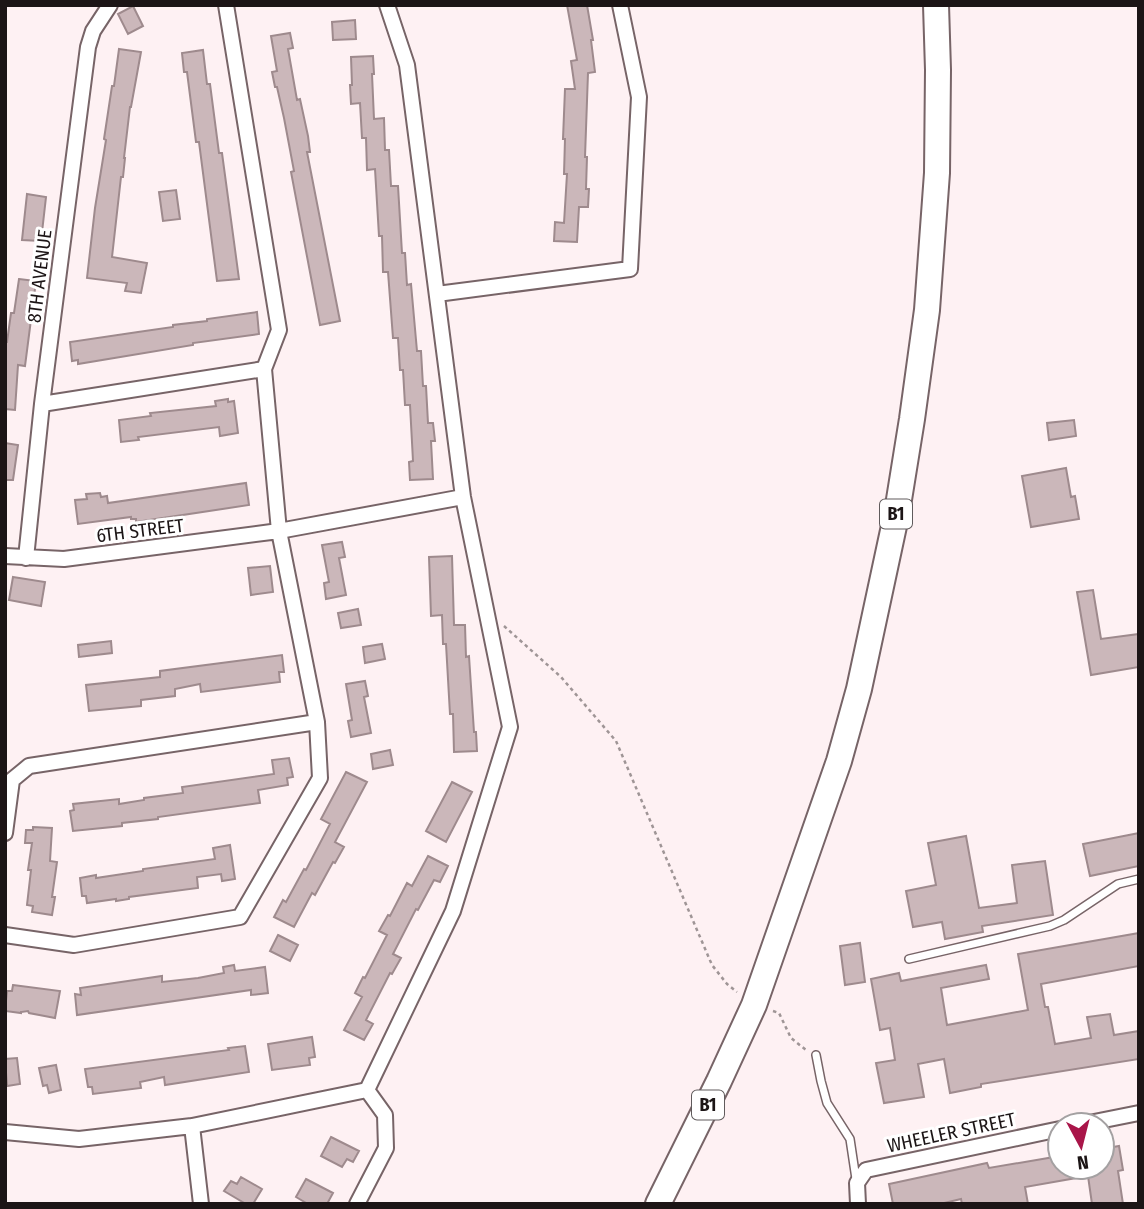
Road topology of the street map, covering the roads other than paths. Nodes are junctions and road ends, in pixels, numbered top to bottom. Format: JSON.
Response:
{"nodes":[{"id":1,"x":110,"y":5,"type":"edge"},
{"id":2,"x":226,"y":5,"type":"edge"},
{"id":3,"x":387,"y":5,"type":"edge"},
{"id":4,"x":620,"y":5,"type":"edge"},
{"id":5,"x":936,"y":5,"type":"edge"},
{"id":6,"x":437,"y":294,"type":"junction"},
{"id":7,"x":264,"y":369,"type":"junction"},
{"id":8,"x":43,"y":404,"type":"junction"},
{"id":9,"x":463,"y":497,"type":"junction"},
{"id":10,"x":279,"y":531,"type":"junction"},
{"id":11,"x":5,"y":556,"type":"edge"},
{"id":12,"x":26,"y":558,"type":"junction"},
{"id":13,"x":317,"y":722,"type":"junction"},
{"id":14,"x":5,"y":833,"type":"edge"},
{"id":15,"x":1139,"y":879,"type":"edge"},
{"id":16,"x":5,"y":935,"type":"edge"},
{"id":17,"x":909,"y":960,"type":"dead end"},
{"id":18,"x":816,"y":1055,"type":"road end"},
{"id":19,"x":367,"y":1090,"type":"junction"},
{"id":20,"x":1139,"y":1113,"type":"edge"},
{"id":21,"x":1116,"y":1118,"type":"edge"},
{"id":22,"x":192,"y":1126,"type":"junction"},
{"id":23,"x":5,"y":1132,"type":"edge"},
{"id":24,"x":1046,"y":1132,"type":"edge"},
{"id":25,"x":857,"y":1184,"type":"junction"},
{"id":26,"x":201,"y":1204,"type":"edge"},
{"id":27,"x":357,"y":1204,"type":"edge"},
{"id":28,"x":658,"y":1204,"type":"edge"},
{"id":29,"x":858,"y":1204,"type":"edge"}],
"edges":[{"from":1,"to":8,"type":"street","name":"8TH AVENUE"},
{"from":2,"to":7,"type":"street"},
{"from":3,"to":6,"type":"street"},
{"from":4,"to":6,"type":"street"},
{"from":5,"to":28,"type":"highway","number":"B1"},
{"from":6,"to":9,"type":"street"},
{"from":7,"to":8,"type":"street"},
{"from":7,"to":10,"type":"street"},
{"from":8,"to":12,"type":"street","name":"8TH AVENUE"},
{"from":9,"to":10,"type":"street","name":"6TH STREET"},
{"from":9,"to":19,"type":"street"},
{"from":10,"to":12,"type":"street","name":"6TH STREET"},
{"from":10,"to":13,"type":"street"},
{"from":11,"to":12,"type":"street","name":"6TH STREET"},
{"from":13,"to":14,"type":"street"},
{"from":13,"to":16,"type":"street"},
{"from":15,"to":17,"type":"lane"},
{"from":18,"to":25,"type":"lane"},
{"from":19,"to":22,"type":"street"},
{"from":19,"to":27,"type":"street"},
{"from":20,"to":21,"type":"street"},
{"from":22,"to":23,"type":"street"},
{"from":22,"to":26,"type":"street"},
{"from":24,"to":25,"type":"street","name":"WHEELER STREET"},
{"from":25,"to":29,"type":"street"}]}
